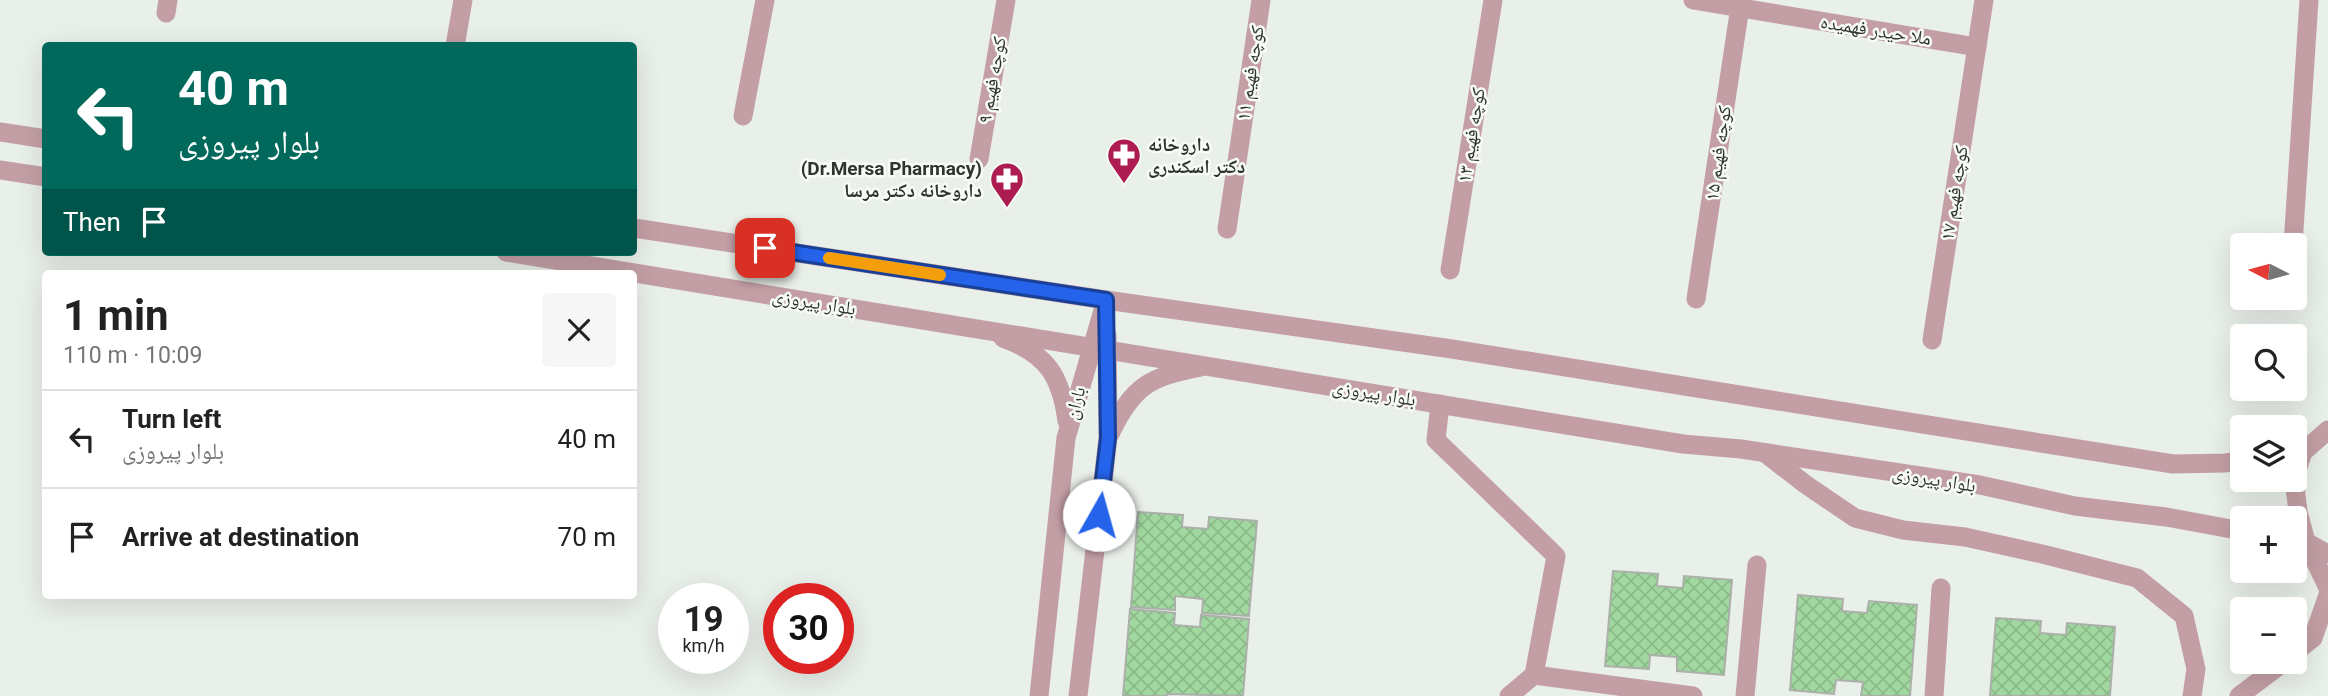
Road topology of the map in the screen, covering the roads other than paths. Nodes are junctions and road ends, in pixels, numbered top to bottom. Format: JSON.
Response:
{"nodes":[{"id":1,"x":463,"y":0,"type":"edge"},
{"id":2,"x":765,"y":0,"type":"edge"},
{"id":3,"x":1006,"y":0,"type":"edge"},
{"id":4,"x":1261,"y":0,"type":"edge"},
{"id":5,"x":1493,"y":0,"type":"edge"},
{"id":6,"x":1693,"y":0,"type":"edge"},
{"id":7,"x":1984,"y":0,"type":"edge"},
{"id":8,"x":2309,"y":0,"type":"edge"},
{"id":9,"x":1740,"y":4,"type":"edge"},
{"id":10,"x":456,"y":42,"type":"edge"},
{"id":11,"x":1977,"y":47,"type":"junction"},
{"id":12,"x":743,"y":116,"type":"dead end"},
{"id":13,"x":0,"y":132,"type":"edge"},
{"id":14,"x":42,"y":138,"type":"edge"},
{"id":15,"x":979,"y":159,"type":"dead end"},
{"id":16,"x":0,"y":170,"type":"edge"},
{"id":17,"x":42,"y":176,"type":"edge"},
{"id":18,"x":637,"y":228,"type":"edge"},
{"id":19,"x":1227,"y":229,"type":"dead end"},
{"id":20,"x":2294,"y":233,"type":"edge"},
{"id":21,"x":530,"y":256,"type":"edge"},
{"id":22,"x":616,"y":270,"type":"edge"},
{"id":23,"x":1450,"y":270,"type":"dead end"},
{"id":24,"x":637,"y":273,"type":"edge"},
{"id":25,"x":1696,"y":299,"type":"dead end"},
{"id":26,"x":1106,"y":300,"type":"junction"},
{"id":27,"x":983,"y":330,"type":"junction"},
{"id":28,"x":1932,"y":340,"type":"dead end"},
{"id":29,"x":1099,"y":349,"type":"junction"},
{"id":30,"x":1206,"y":366,"type":"junction"},
{"id":31,"x":1440,"y":404,"type":"junction"},
{"id":32,"x":2328,"y":428,"type":"edge"},
{"id":33,"x":1068,"y":429,"type":"junction"},
{"id":34,"x":2307,"y":437,"type":"edge"},
{"id":35,"x":1108,"y":438,"type":"junction"},
{"id":36,"x":2307,"y":448,"type":"edge"},
{"id":37,"x":1765,"y":453,"type":"junction"},
{"id":38,"x":2230,"y":462,"type":"edge"},
{"id":39,"x":2230,"y":528,"type":"edge"},
{"id":40,"x":2307,"y":544,"type":"edge"},
{"id":41,"x":2307,"y":553,"type":"edge"},
{"id":42,"x":2328,"y":554,"type":"edge"},
{"id":43,"x":1757,"y":565,"type":"dead end"},
{"id":44,"x":1941,"y":588,"type":"dead end"},
{"id":45,"x":2328,"y":588,"type":"edge"},
{"id":46,"x":2328,"y":595,"type":"edge"},
{"id":47,"x":2307,"y":643,"type":"edge"},
{"id":48,"x":2268,"y":674,"type":"edge"},
{"id":49,"x":1534,"y":675,"type":"junction"},
{"id":50,"x":1663,"y":694,"type":"edge"},
{"id":51,"x":1039,"y":696,"type":"edge"},
{"id":52,"x":1078,"y":696,"type":"edge"},
{"id":53,"x":1509,"y":696,"type":"edge"},
{"id":54,"x":1693,"y":696,"type":"edge"},
{"id":55,"x":1745,"y":696,"type":"edge"},
{"id":56,"x":1934,"y":696,"type":"edge"},
{"id":57,"x":2192,"y":696,"type":"edge"},
{"id":58,"x":2239,"y":696,"type":"edge"}],
"edges":[{"from":1,"to":10,"type":"street"},
{"from":2,"to":12,"type":"street"},
{"from":3,"to":15,"type":"street","name":"کوچه فهیم ۹"},
{"from":4,"to":19,"type":"street","name":"کوچه فهیم ۱۱"},
{"from":5,"to":23,"type":"street","name":"کوچه فهیم ۱۳"},
{"from":6,"to":9,"type":"street","name":"ملا حیدر فهمیده"},
{"from":7,"to":11,"type":"street","name":"کوچه فهیم ۱۷"},
{"from":8,"to":20,"type":"street"},
{"from":9,"to":11,"type":"street","name":"ملا حیدر فهمیده"},
{"from":9,"to":25,"type":"street","name":"کوچه فهیم ۱۵"},
{"from":11,"to":28,"type":"street","name":"کوچه فهیم ۱۷"},
{"from":13,"to":14,"type":"street"},
{"from":16,"to":17,"type":"street"},
{"from":18,"to":26,"type":"street"},
{"from":21,"to":22,"type":"street","name":"بلوار پیروزی"},
{"from":24,"to":27,"type":"street","name":"بلوار پیروزی"},
{"from":26,"to":29,"type":"street","name":"باران"},
{"from":26,"to":38,"type":"street"},
{"from":27,"to":29,"type":"street","name":"بلوار پیروزی"},
{"from":27,"to":33,"type":"street"},
{"from":29,"to":30,"type":"street","name":"بلوار پیروزی"},
{"from":29,"to":33,"type":"street","name":"باران"},
{"from":29,"to":35,"type":"street","name":"باران"},
{"from":30,"to":31,"type":"street","name":"بلوار پیروزی"},
{"from":30,"to":35,"type":"street"},
{"from":31,"to":37,"type":"street","name":"بلوار پیروزی"},
{"from":31,"to":49,"type":"street"},
{"from":32,"to":34,"type":"street"},
{"from":32,"to":36,"type":"street"},
{"from":33,"to":51,"type":"street","name":"باران"},
{"from":35,"to":52,"type":"street","name":"باران"},
{"from":37,"to":39,"type":"street","name":"بلوار پیروزی"},
{"from":37,"to":57,"type":"street"},
{"from":40,"to":42,"type":"street"},
{"from":41,"to":45,"type":"street"},
{"from":43,"to":55,"type":"street"},
{"from":44,"to":56,"type":"street"},
{"from":46,"to":47,"type":"street"},
{"from":48,"to":58,"type":"street"},
{"from":49,"to":50,"type":"street"},
{"from":49,"to":53,"type":"street"},
{"from":50,"to":54,"type":"street"}]}
